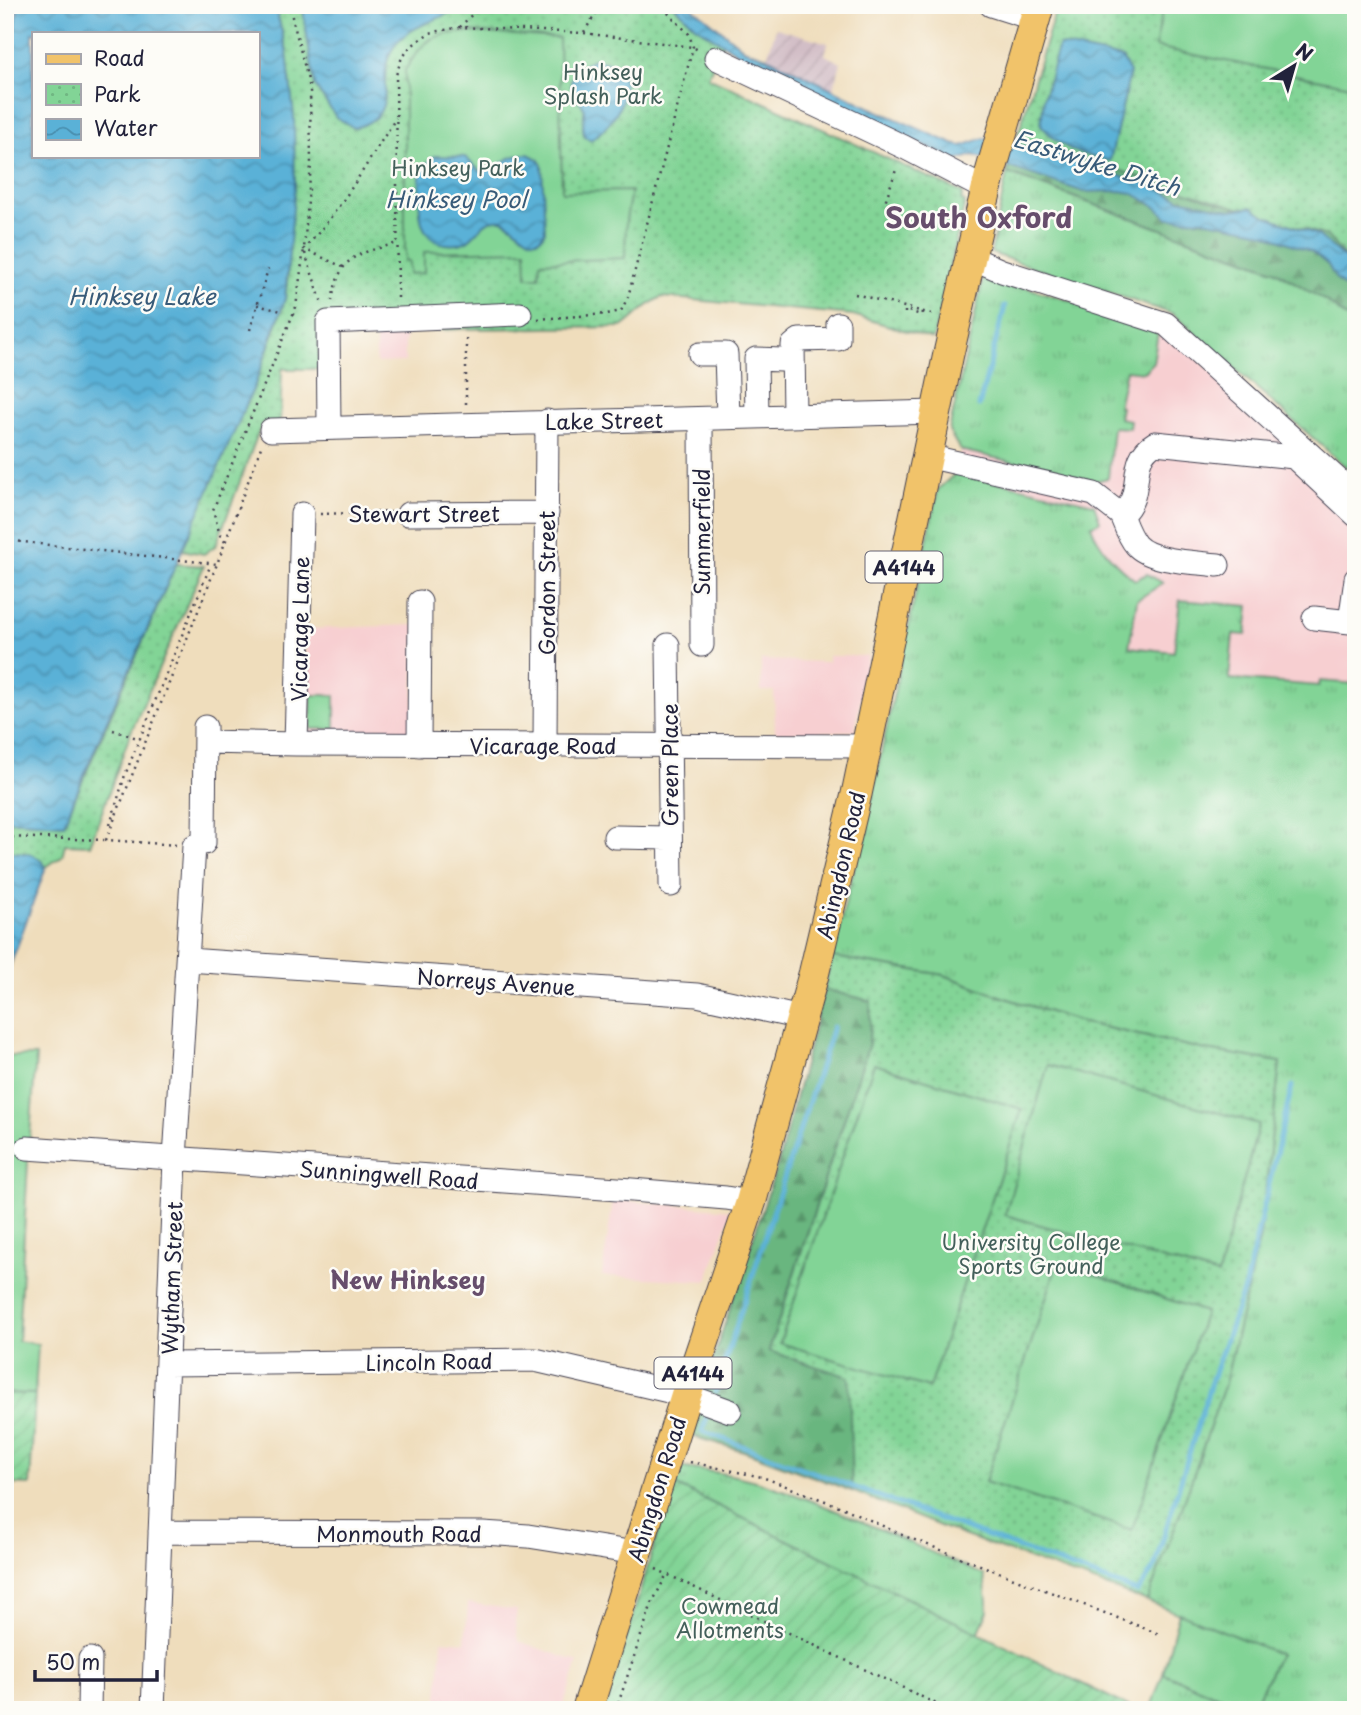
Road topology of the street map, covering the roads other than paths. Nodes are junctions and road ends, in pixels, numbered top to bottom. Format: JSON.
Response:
{"nodes":[{"id":1,"x":991,"y":5,"type":"edge"},
{"id":2,"x":1037,"y":12,"type":"edge"},
{"id":3,"x":716,"y":58,"type":"dead end"},
{"id":4,"x":989,"y":180,"type":"junction"},
{"id":5,"x":972,"y":258,"type":"junction"},
{"id":6,"x":523,"y":317,"type":"road end"},
{"id":7,"x":838,"y":324,"type":"dead end"},
{"id":8,"x":700,"y":354,"type":"dead end"},
{"id":9,"x":782,"y":360,"type":"dead end"},
{"id":10,"x":936,"y":412,"type":"junction"},
{"id":11,"x":794,"y":414,"type":"junction"},
{"id":12,"x":757,"y":416,"type":"junction"},
{"id":13,"x":728,"y":417,"type":"junction"},
{"id":14,"x":701,"y":419,"type":"junction"},
{"id":15,"x":547,"y":421,"type":"junction"},
{"id":16,"x":329,"y":427,"type":"junction"},
{"id":17,"x":271,"y":430,"type":"road end"},
{"id":18,"x":927,"y":456,"type":"junction"},
{"id":19,"x":1356,"y":496,"type":"edge"},
{"id":20,"x":547,"y":513,"type":"junction"},
{"id":21,"x":302,"y":514,"type":"road end"},
{"id":22,"x":408,"y":514,"type":"road end"},
{"id":23,"x":1121,"y":515,"type":"junction"},
{"id":24,"x":1356,"y":515,"type":"edge"},
{"id":25,"x":1218,"y":565,"type":"dead end"},
{"id":26,"x":1356,"y":579,"type":"edge"},
{"id":27,"x":420,"y":602,"type":"dead end"},
{"id":28,"x":1314,"y":618,"type":"dead end"},
{"id":29,"x":668,"y":645,"type":"dead end"},
{"id":30,"x":702,"y":645,"type":"dead end"},
{"id":31,"x":210,"y":737,"type":"joint"},
{"id":32,"x":296,"y":744,"type":"junction"},
{"id":33,"x":419,"y":744,"type":"junction"},
{"id":34,"x":670,"y":744,"type":"junction"},
{"id":35,"x":545,"y":745,"type":"junction"},
{"id":36,"x":867,"y":746,"type":"junction"},
{"id":37,"x":615,"y":837,"type":"dead end"},
{"id":38,"x":669,"y":838,"type":"junction"},
{"id":39,"x":671,"y":885,"type":"dead end"},
{"id":40,"x":188,"y":960,"type":"junction"},
{"id":41,"x":801,"y":1018,"type":"junction"},
{"id":42,"x":27,"y":1148,"type":"dead end"},
{"id":43,"x":175,"y":1159,"type":"junction"},
{"id":44,"x":751,"y":1202,"type":"junction"},
{"id":45,"x":167,"y":1364,"type":"junction"},
{"id":46,"x":686,"y":1395,"type":"junction"},
{"id":47,"x":730,"y":1411,"type":"dead end"},
{"id":48,"x":160,"y":1532,"type":"junction"},
{"id":49,"x":647,"y":1561,"type":"junction"},
{"id":50,"x":90,"y":1658,"type":"dead end"},
{"id":51,"x":89,"y":1710,"type":"edge"},
{"id":52,"x":153,"y":1710,"type":"edge"},
{"id":53,"x":587,"y":1710,"type":"edge"}],
"edges":[{"from":1,"to":2,"type":"street"},
{"from":2,"to":4,"type":"main road","name":"Abingdon Road","number":"A4144"},
{"from":3,"to":4,"type":"street"},
{"from":4,"to":5,"type":"main road","name":"Abingdon Road","number":"A4144"},
{"from":5,"to":10,"type":"main road","name":"Abingdon Road","number":"A4144"},
{"from":5,"to":19,"type":"street"},
{"from":6,"to":16,"type":"street"},
{"from":7,"to":11,"type":"street"},
{"from":8,"to":13,"type":"street"},
{"from":9,"to":12,"type":"street"},
{"from":10,"to":11,"type":"street","name":"Lake Street"},
{"from":10,"to":18,"type":"main road","name":"Abingdon Road","number":"A4144"},
{"from":11,"to":12,"type":"street","name":"Lake Street"},
{"from":12,"to":13,"type":"street","name":"Lake Street"},
{"from":13,"to":14,"type":"street","name":"Lake Street"},
{"from":14,"to":15,"type":"street","name":"Lake Street"},
{"from":14,"to":30,"type":"street","name":"Summerfield"},
{"from":15,"to":16,"type":"street","name":"Lake Street"},
{"from":15,"to":20,"type":"street","name":"Gordon Street"},
{"from":16,"to":17,"type":"street","name":"Lake Street"},
{"from":18,"to":23,"type":"street"},
{"from":18,"to":36,"type":"main road","name":"Abingdon Road","number":"A4144"},
{"from":20,"to":22,"type":"street","name":"Stewart Street"},
{"from":20,"to":35,"type":"street","name":"Gordon Street"},
{"from":21,"to":32,"type":"street","name":"Vicarage Lane"},
{"from":23,"to":24,"type":"street"},
{"from":23,"to":25,"type":"street"},
{"from":26,"to":28,"type":"street"},
{"from":27,"to":33,"type":"street"},
{"from":29,"to":34,"type":"street","name":"Green Place"},
{"from":31,"to":32,"type":"street","name":"Vicarage Road"},
{"from":31,"to":40,"type":"street","name":"Wytham Street"},
{"from":32,"to":33,"type":"street","name":"Vicarage Road"},
{"from":33,"to":35,"type":"street","name":"Vicarage Road"},
{"from":34,"to":35,"type":"street","name":"Vicarage Road"},
{"from":34,"to":36,"type":"street","name":"Vicarage Road"},
{"from":34,"to":38,"type":"street","name":"Green Place"},
{"from":36,"to":41,"type":"main road","name":"Abingdon Road","number":"A4144"},
{"from":37,"to":38,"type":"street"},
{"from":38,"to":39,"type":"street","name":"Green Place"},
{"from":40,"to":41,"type":"street","name":"Norreys Avenue"},
{"from":40,"to":43,"type":"street","name":"Wytham Street"},
{"from":41,"to":44,"type":"main road","name":"Abingdon Road","number":"A4144"},
{"from":42,"to":43,"type":"street","name":"Sunningwell Road"},
{"from":43,"to":44,"type":"street","name":"Sunningwell Road"},
{"from":43,"to":45,"type":"street","name":"Wytham Street"},
{"from":44,"to":46,"type":"main road","name":"Abingdon Road","number":"A4144"},
{"from":45,"to":46,"type":"street","name":"Lincoln Road"},
{"from":45,"to":48,"type":"street","name":"Wytham Street"},
{"from":46,"to":47,"type":"street","name":"Lincoln Road"},
{"from":46,"to":49,"type":"main road","name":"Abingdon Road","number":"A4144"},
{"from":48,"to":49,"type":"street","name":"Monmouth Road"},
{"from":48,"to":52,"type":"street","name":"Wytham Street"},
{"from":49,"to":53,"type":"main road","name":"Abingdon Road","number":"A4144"},
{"from":50,"to":51,"type":"street"}]}
